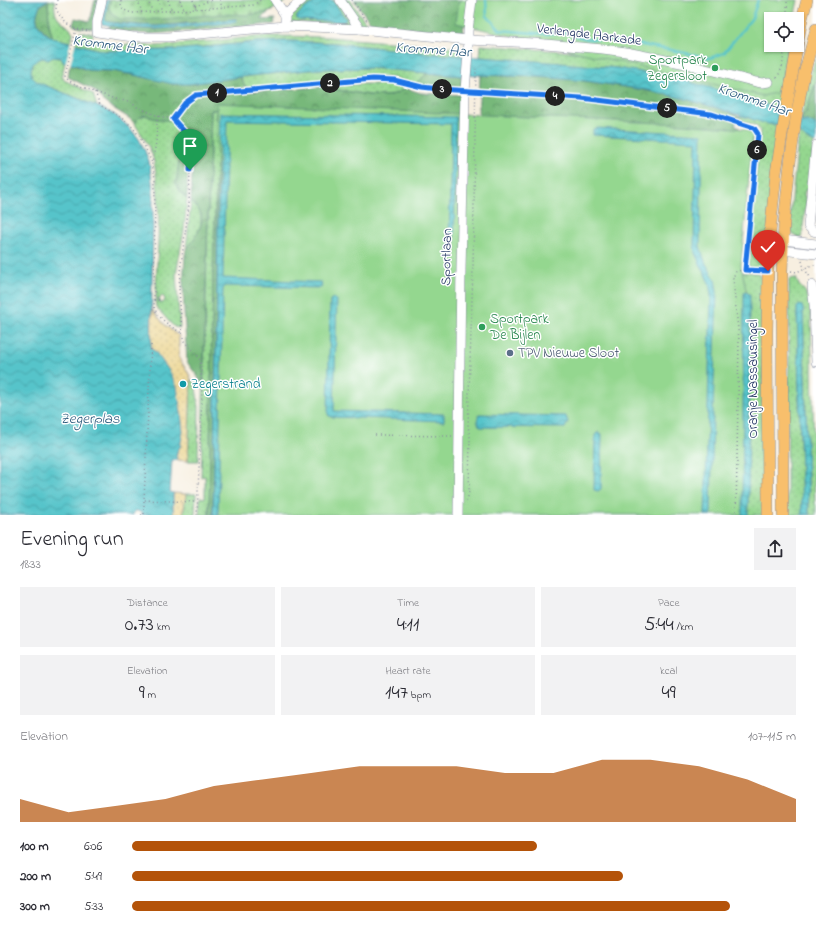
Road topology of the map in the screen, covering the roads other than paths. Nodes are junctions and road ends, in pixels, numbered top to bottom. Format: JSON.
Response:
{"nodes":[{"id":1,"x":102,"y":0,"type":"edge"},
{"id":2,"x":275,"y":0,"type":"edge"},
{"id":3,"x":302,"y":0,"type":"edge"},
{"id":4,"x":340,"y":0,"type":"edge"},
{"id":5,"x":472,"y":0,"type":"edge"},
{"id":6,"x":807,"y":0,"type":"edge"},
{"id":7,"x":285,"y":15,"type":"junction"},
{"id":8,"x":285,"y":26,"type":"junction"},
{"id":9,"x":360,"y":29,"type":"junction"},
{"id":10,"x":816,"y":29,"type":"edge"},
{"id":11,"x":468,"y":40,"type":"junction"},
{"id":12,"x":769,"y":82,"type":"road end"},
{"id":13,"x":816,"y":146,"type":"edge"},
{"id":14,"x":814,"y":198,"type":"edge"},
{"id":15,"x":816,"y":232,"type":"edge"},
{"id":16,"x":769,"y":243,"type":"junction"},
{"id":17,"x":816,"y":244,"type":"edge"},
{"id":18,"x":783,"y":245,"type":"junction"},
{"id":19,"x":816,"y":254,"type":"edge"},
{"id":20,"x":812,"y":285,"type":"road end"},
{"id":21,"x":816,"y":362,"type":"edge"},
{"id":22,"x":458,"y":515,"type":"edge"},
{"id":23,"x":768,"y":515,"type":"edge"},
{"id":24,"x":783,"y":515,"type":"edge"}],
"edges":[{"from":1,"to":8,"type":"street","name":"Verlengde Aarkade"},
{"from":2,"to":7,"type":"street"},
{"from":3,"to":7,"type":"street"},
{"from":4,"to":9,"type":"street"},
{"from":5,"to":11,"type":"street","name":"Sportlaan"},
{"from":6,"to":16,"type":"main road","name":"Oranje Nassausingel"},
{"from":7,"to":8,"type":"street"},
{"from":8,"to":9,"type":"street","name":"Verlengde Aarkade"},
{"from":9,"to":11,"type":"street","name":"Verlengde Aarkade"},
{"from":10,"to":18,"type":"main road","name":"Oranje Nassausingel"},
{"from":11,"to":12,"type":"street","name":"Verlengde Aarkade"},
{"from":11,"to":22,"type":"street","name":"Sportlaan"},
{"from":13,"to":14,"type":"street"},
{"from":14,"to":15,"type":"street"},
{"from":16,"to":18,"type":"street"},
{"from":16,"to":23,"type":"main road","name":"Oranje Nassausingel"},
{"from":17,"to":18,"type":"street"},
{"from":18,"to":19,"type":"street"},
{"from":18,"to":24,"type":"main road","name":"Oranje Nassausingel"},
{"from":20,"to":21,"type":"street"}]}
